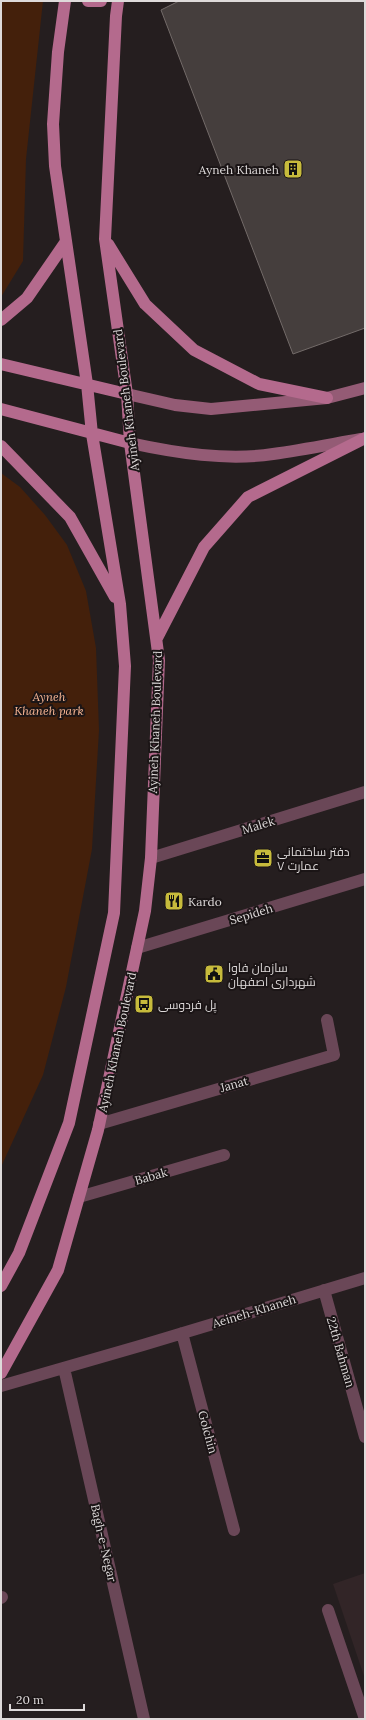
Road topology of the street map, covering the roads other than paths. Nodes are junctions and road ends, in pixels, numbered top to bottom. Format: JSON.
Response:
{"nodes":[{"id":1,"x":65,"y":1,"type":"edge"},
{"id":2,"x":88,"y":1,"type":"edge"},
{"id":3,"x":101,"y":1,"type":"edge"},
{"id":4,"x":118,"y":1,"type":"edge"},
{"id":5,"x":105,"y":239,"type":"junction"},
{"id":6,"x":65,"y":243,"type":"junction"},
{"id":7,"x":1,"y":320,"type":"edge"},
{"id":8,"x":1,"y":364,"type":"edge"},
{"id":9,"x":87,"y":384,"type":"junction"},
{"id":10,"x":365,"y":388,"type":"edge"},
{"id":11,"x":127,"y":394,"type":"junction"},
{"id":12,"x":327,"y":398,"type":"junction"},
{"id":13,"x":1,"y":409,"type":"edge"},
{"id":14,"x":92,"y":434,"type":"junction"},
{"id":15,"x":365,"y":438,"type":"edge"},
{"id":16,"x":130,"y":443,"type":"junction"},
{"id":17,"x":1,"y":446,"type":"edge"},
{"id":18,"x":120,"y":604,"type":"junction"},
{"id":19,"x":157,"y":638,"type":"junction"},
{"id":20,"x":365,"y":792,"type":"edge"},
{"id":21,"x":151,"y":858,"type":"junction"},
{"id":22,"x":365,"y":879,"type":"edge"},
{"id":23,"x":137,"y":948,"type":"junction"},
{"id":24,"x":327,"y":1020,"type":"dead end"},
{"id":25,"x":99,"y":1124,"type":"junction"},
{"id":26,"x":224,"y":1155,"type":"dead end"},
{"id":27,"x":79,"y":1197,"type":"junction"},
{"id":28,"x":365,"y":1278,"type":"edge"},
{"id":29,"x":1,"y":1286,"type":"edge"},
{"id":30,"x":324,"y":1290,"type":"junction"},
{"id":31,"x":182,"y":1333,"type":"junction"},
{"id":32,"x":64,"y":1368,"type":"junction"},
{"id":33,"x":1,"y":1373,"type":"edge"},
{"id":34,"x":1,"y":1386,"type":"edge"},
{"id":35,"x":365,"y":1437,"type":"edge"},
{"id":36,"x":234,"y":1530,"type":"dead end"},
{"id":37,"x":328,"y":1610,"type":"dead end"},
{"id":38,"x":144,"y":1719,"type":"edge"},
{"id":39,"x":365,"y":1719,"type":"edge"}],
"edges":[{"from":1,"to":6,"type":"main road"},
{"from":2,"to":3,"type":"main road"},
{"from":4,"to":5,"type":"main road","name":"Ayineh Khaneh Boulevard"},
{"from":5,"to":11,"type":"main road","name":"Ayineh Khaneh Boulevard"},
{"from":5,"to":12,"type":"main road"},
{"from":6,"to":7,"type":"main road"},
{"from":6,"to":9,"type":"main road"},
{"from":8,"to":9,"type":"main road"},
{"from":9,"to":11,"type":"main road"},
{"from":9,"to":14,"type":"main road"},
{"from":10,"to":12,"type":"main road"},
{"from":11,"to":12,"type":"main road"},
{"from":11,"to":16,"type":"main road","name":"Ayineh Khaneh Boulevard"},
{"from":13,"to":14,"type":"main road"},
{"from":14,"to":16,"type":"main road"},
{"from":14,"to":18,"type":"main road"},
{"from":15,"to":16,"type":"main road"},
{"from":15,"to":19,"type":"main road"},
{"from":16,"to":19,"type":"main road","name":"Ayineh Khaneh Boulevard"},
{"from":17,"to":18,"type":"main road"},
{"from":18,"to":29,"type":"main road"},
{"from":19,"to":21,"type":"main road","name":"Ayineh Khaneh Boulevard"},
{"from":20,"to":21,"type":"street","name":"Malek"},
{"from":21,"to":23,"type":"main road","name":"Ayineh Khaneh Boulevard"},
{"from":22,"to":23,"type":"street","name":"Sepideh"},
{"from":23,"to":25,"type":"main road","name":"Ayineh Khaneh Boulevard"},
{"from":24,"to":25,"type":"street","name":"Janat"},
{"from":25,"to":27,"type":"main road","name":"Ayineh Khaneh Boulevard"},
{"from":26,"to":27,"type":"street","name":"Babak"},
{"from":27,"to":33,"type":"main road","name":"Ayineh Khaneh Boulevard"},
{"from":28,"to":30,"type":"street","name":"Aeineh-Khaneh"},
{"from":30,"to":31,"type":"street","name":"Aeineh-Khaneh"},
{"from":30,"to":35,"type":"street","name":"22th Bahman"},
{"from":31,"to":32,"type":"street","name":"Aeineh-Khaneh"},
{"from":31,"to":36,"type":"street","name":"Golchin"},
{"from":32,"to":34,"type":"street","name":"Aeineh-Khaneh"},
{"from":32,"to":38,"type":"street","name":"Bagh-e-Negar"},
{"from":37,"to":39,"type":"street"}]}
